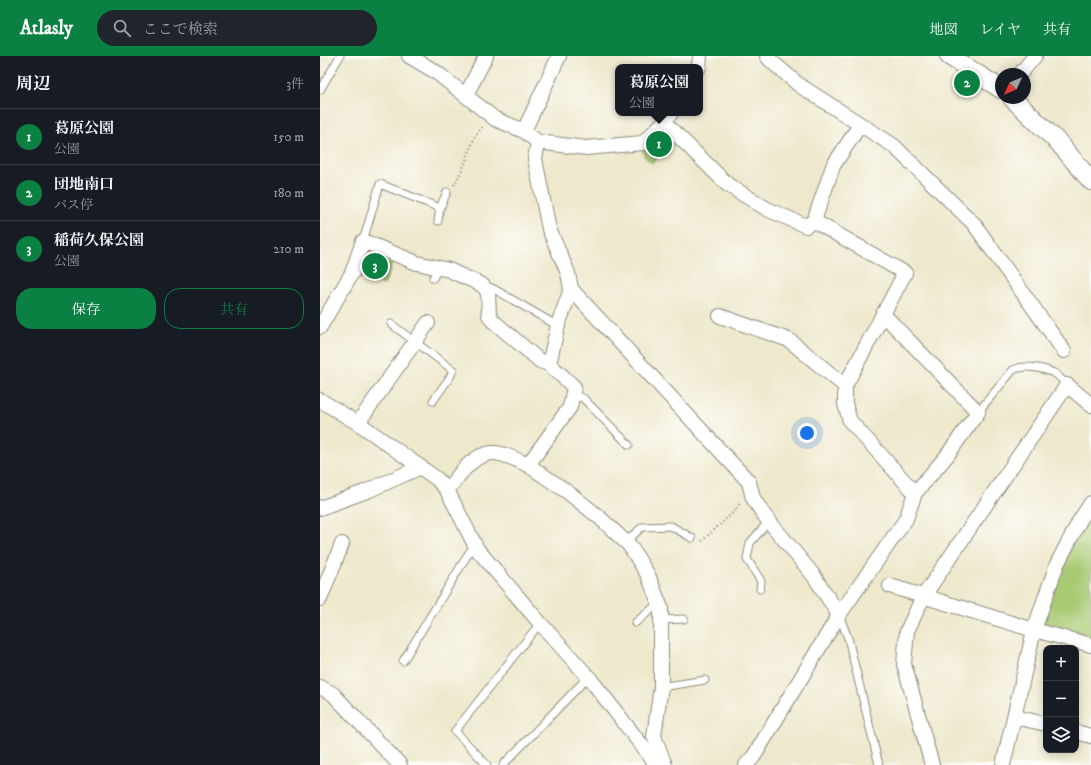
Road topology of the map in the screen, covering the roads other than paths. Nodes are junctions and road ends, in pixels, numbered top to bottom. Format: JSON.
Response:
{"nodes":[{"id":1,"x":340,"y":56,"type":"edge"},
{"id":2,"x":409,"y":56,"type":"edge"},
{"id":3,"x":486,"y":56,"type":"edge"},
{"id":4,"x":559,"y":56,"type":"edge"},
{"id":5,"x":767,"y":56,"type":"edge"},
{"id":6,"x":949,"y":56,"type":"edge"},
{"id":7,"x":1035,"y":56,"type":"edge"},
{"id":8,"x":1025,"y":68,"type":"edge"},
{"id":9,"x":995,"y":85,"type":"edge"},
{"id":10,"x":320,"y":90,"type":"edge"},
{"id":11,"x":466,"y":95,"type":"junction"},
{"id":12,"x":1018,"y":104,"type":"edge"},
{"id":13,"x":668,"y":117,"type":"edge"},
{"id":14,"x":860,"y":125,"type":"junction"},
{"id":15,"x":524,"y":131,"type":"junction"},
{"id":16,"x":538,"y":142,"type":"junction"},
{"id":17,"x":1091,"y":181,"type":"edge"},
{"id":18,"x":447,"y":192,"type":"road end"},
{"id":19,"x":440,"y":208,"type":"junction"},
{"id":20,"x":438,"y":221,"type":"dead end"},
{"id":21,"x":814,"y":221,"type":"junction"},
{"id":22,"x":363,"y":241,"type":"junction"},
{"id":23,"x":482,"y":285,"type":"junction"},
{"id":24,"x":571,"y":289,"type":"junction"},
{"id":25,"x":883,"y":314,"type":"junction"},
{"id":26,"x":720,"y":316,"type":"dead end"},
{"id":27,"x":551,"y":322,"type":"dead end"},
{"id":28,"x":428,"y":323,"type":"dead end"},
{"id":29,"x":391,"y":324,"type":"dead end"},
{"id":30,"x":320,"y":327,"type":"edge"},
{"id":31,"x":414,"y":341,"type":"junction"},
{"id":32,"x":1064,"y":351,"type":"dead end"},
{"id":33,"x":549,"y":364,"type":"junction"},
{"id":34,"x":845,"y":386,"type":"junction"},
{"id":35,"x":1066,"y":386,"type":"junction"},
{"id":36,"x":572,"y":395,"type":"junction"},
{"id":37,"x":320,"y":400,"type":"edge"},
{"id":38,"x":433,"y":401,"type":"dead end"},
{"id":39,"x":1091,"y":405,"type":"edge"},
{"id":40,"x":978,"y":412,"type":"junction"},
{"id":41,"x":358,"y":423,"type":"junction"},
{"id":42,"x":629,"y":445,"type":"dead end"},
{"id":43,"x":528,"y":465,"type":"junction"},
{"id":44,"x":421,"y":467,"type":"junction"},
{"id":45,"x":447,"y":490,"type":"junction"},
{"id":46,"x":915,"y":493,"type":"junction"},
{"id":47,"x":1091,"y":503,"type":"edge"},
{"id":48,"x":320,"y":508,"type":"edge"},
{"id":49,"x":769,"y":521,"type":"junction"},
{"id":50,"x":692,"y":538,"type":"road end"},
{"id":51,"x":626,"y":542,"type":"junction"},
{"id":52,"x":342,"y":544,"type":"dead end"},
{"id":53,"x":477,"y":549,"type":"junction"},
{"id":54,"x":890,"y":586,"type":"dead end"},
{"id":55,"x":760,"y":589,"type":"dead end"},
{"id":56,"x":923,"y":597,"type":"junction"},
{"id":57,"x":320,"y":599,"type":"edge"},
{"id":58,"x":659,"y":603,"type":"junction"},
{"id":59,"x":839,"y":615,"type":"junction"},
{"id":60,"x":684,"y":619,"type":"dead end"},
{"id":61,"x":661,"y":620,"type":"junction"},
{"id":62,"x":540,"y":623,"type":"junction"},
{"id":63,"x":635,"y":623,"type":"dead end"},
{"id":64,"x":1034,"y":630,"type":"junction"},
{"id":65,"x":1091,"y":645,"type":"edge"},
{"id":66,"x":403,"y":661,"type":"dead end"},
{"id":67,"x":588,"y":677,"type":"junction"},
{"id":68,"x":705,"y":680,"type":"dead end"},
{"id":69,"x":320,"y":687,"type":"edge"},
{"id":70,"x":661,"y":687,"type":"junction"},
{"id":71,"x":1015,"y":717,"type":"junction"},
{"id":72,"x":1043,"y":723,"type":"edge"},
{"id":73,"x":1079,"y":733,"type":"edge"},
{"id":74,"x":1091,"y":736,"type":"edge"},
{"id":75,"x":400,"y":765,"type":"edge"},
{"id":76,"x":487,"y":765,"type":"edge"},
{"id":77,"x":503,"y":765,"type":"edge"},
{"id":78,"x":657,"y":765,"type":"edge"},
{"id":79,"x":665,"y":765,"type":"edge"},
{"id":80,"x":746,"y":765,"type":"edge"},
{"id":81,"x":879,"y":765,"type":"edge"},
{"id":82,"x":932,"y":765,"type":"edge"},
{"id":83,"x":1003,"y":765,"type":"edge"}],
"edges":[{"from":1,"to":10,"type":"lane"},
{"from":2,"to":11,"type":"street"},
{"from":3,"to":11,"type":"street"},
{"from":4,"to":15,"type":"street"},
{"from":5,"to":14,"type":"street"},
{"from":6,"to":9,"type":"street"},
{"from":7,"to":8,"type":"street"},
{"from":11,"to":15,"type":"street"},
{"from":12,"to":17,"type":"street"},
{"from":13,"to":16,"type":"street"},
{"from":13,"to":21,"type":"street"},
{"from":14,"to":21,"type":"street"},
{"from":14,"to":32,"type":"street"},
{"from":15,"to":16,"type":"street"},
{"from":16,"to":24,"type":"street"},
{"from":18,"to":19,"type":"lane"},
{"from":19,"to":20,"type":"lane"},
{"from":19,"to":22,"type":"lane"},
{"from":21,"to":25,"type":"street"},
{"from":22,"to":23,"type":"street"},
{"from":22,"to":30,"type":"street"},
{"from":23,"to":27,"type":"lane"},
{"from":23,"to":33,"type":"street"},
{"from":24,"to":33,"type":"street"},
{"from":24,"to":49,"type":"street"},
{"from":25,"to":34,"type":"street"},
{"from":25,"to":40,"type":"street"},
{"from":26,"to":34,"type":"street"},
{"from":28,"to":31,"type":"street"},
{"from":29,"to":31,"type":"lane"},
{"from":31,"to":38,"type":"lane"},
{"from":31,"to":41,"type":"street"},
{"from":33,"to":36,"type":"street"},
{"from":34,"to":46,"type":"street"},
{"from":35,"to":39,"type":"street"},
{"from":35,"to":40,"type":"lane"},
{"from":35,"to":56,"type":"street"},
{"from":36,"to":42,"type":"lane"},
{"from":36,"to":43,"type":"street"},
{"from":37,"to":41,"type":"street"},
{"from":40,"to":46,"type":"street"},
{"from":41,"to":44,"type":"street"},
{"from":43,"to":45,"type":"street"},
{"from":43,"to":51,"type":"street"},
{"from":44,"to":45,"type":"street"},
{"from":44,"to":48,"type":"street"},
{"from":45,"to":53,"type":"street"},
{"from":46,"to":59,"type":"street"},
{"from":47,"to":64,"type":"street"},
{"from":49,"to":55,"type":"lane"},
{"from":49,"to":59,"type":"street"},
{"from":50,"to":51,"type":"lane"},
{"from":51,"to":58,"type":"street"},
{"from":52,"to":57,"type":"street"},
{"from":53,"to":62,"type":"street"},
{"from":53,"to":66,"type":"lane"},
{"from":54,"to":56,"type":"street"},
{"from":56,"to":64,"type":"street"},
{"from":56,"to":82,"type":"street"},
{"from":58,"to":61,"type":"street"},
{"from":58,"to":63,"type":"lane"},
{"from":59,"to":80,"type":"street"},
{"from":59,"to":81,"type":"lane"},
{"from":60,"to":61,"type":"lane"},
{"from":61,"to":70,"type":"street"},
{"from":62,"to":67,"type":"street"},
{"from":62,"to":76,"type":"lane"},
{"from":64,"to":65,"type":"street"},
{"from":64,"to":71,"type":"street"},
{"from":67,"to":77,"type":"lane"},
{"from":67,"to":78,"type":"street"},
{"from":68,"to":70,"type":"lane"},
{"from":69,"to":75,"type":"street"},
{"from":70,"to":79,"type":"street"},
{"from":71,"to":72,"type":"street"},
{"from":71,"to":83,"type":"street"},
{"from":73,"to":74,"type":"street"}]}
